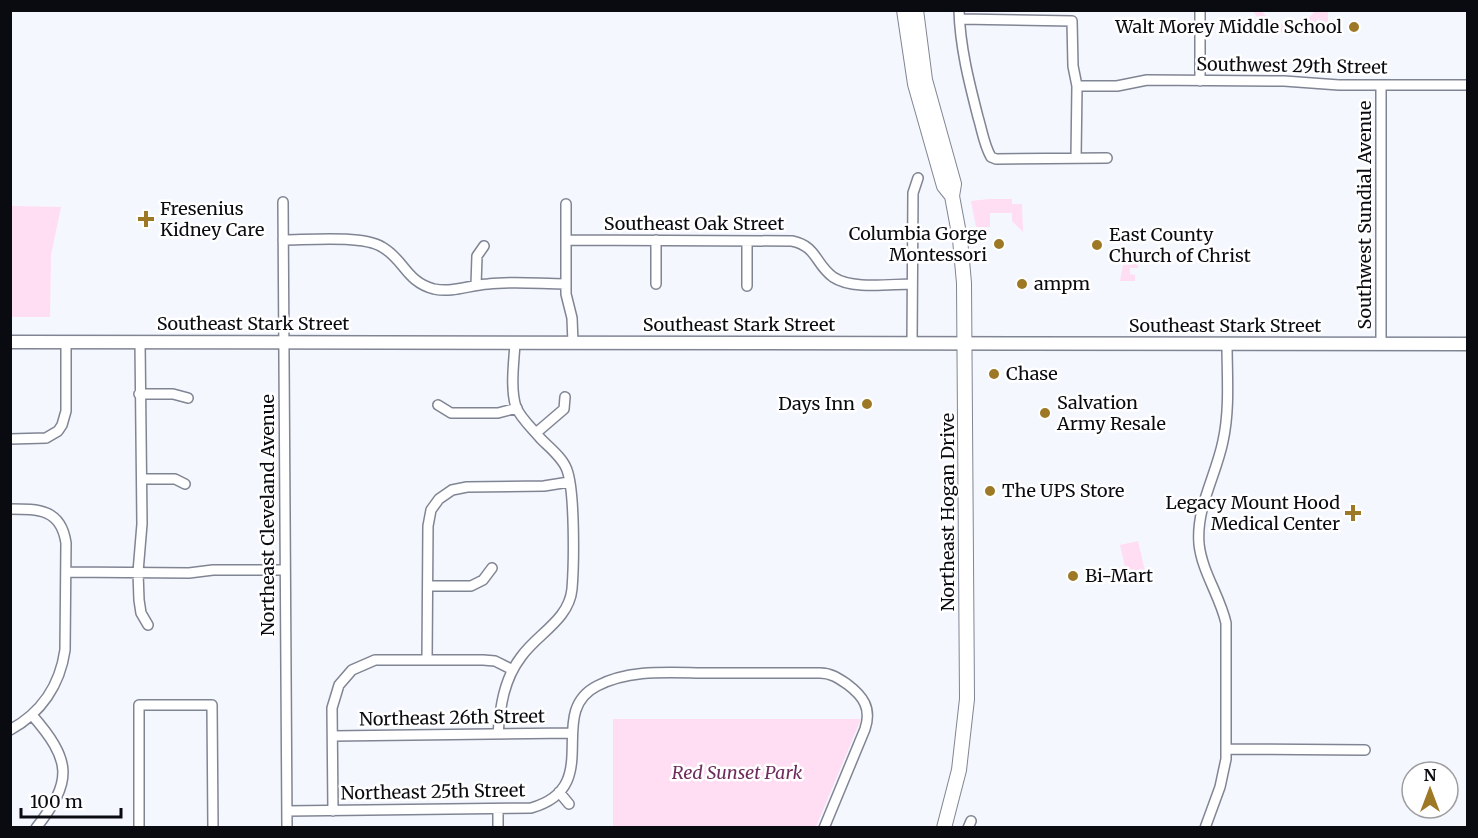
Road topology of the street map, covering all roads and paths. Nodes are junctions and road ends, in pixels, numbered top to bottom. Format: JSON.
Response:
{"nodes":[{"id":1,"x":904,"y":10,"type":"edge"},
{"id":2,"x":916,"y":10,"type":"edge"},
{"id":3,"x":1200,"y":10,"type":"edge"},
{"id":4,"x":960,"y":15,"type":"edge"},
{"id":5,"x":1200,"y":81,"type":"junction"},
{"id":6,"x":1381,"y":85,"type":"junction"},
{"id":7,"x":1467,"y":85,"type":"edge"},
{"id":8,"x":1077,"y":86,"type":"junction"},
{"id":9,"x":1076,"y":158,"type":"junction"},
{"id":10,"x":1107,"y":158,"type":"dead end"},
{"id":11,"x":918,"y":178,"type":"dead end"},
{"id":12,"x":952,"y":195,"type":"junction"},
{"id":13,"x":283,"y":202,"type":"dead end"},
{"id":14,"x":566,"y":204,"type":"dead end"},
{"id":15,"x":283,"y":240,"type":"junction"},
{"id":16,"x":566,"y":240,"type":"junction"},
{"id":17,"x":656,"y":240,"type":"junction"},
{"id":18,"x":747,"y":241,"type":"junction"},
{"id":19,"x":484,"y":246,"type":"dead end"},
{"id":20,"x":566,"y":284,"type":"junction"},
{"id":21,"x":656,"y":284,"type":"dead end"},
{"id":22,"x":912,"y":284,"type":"junction"},
{"id":23,"x":476,"y":285,"type":"junction"},
{"id":24,"x":747,"y":286,"type":"dead end"},
{"id":25,"x":10,"y":342,"type":"edge"},
{"id":26,"x":66,"y":342,"type":"junction"},
{"id":27,"x":140,"y":342,"type":"junction"},
{"id":28,"x":284,"y":342,"type":"junction"},
{"id":29,"x":515,"y":343,"type":"junction"},
{"id":30,"x":573,"y":343,"type":"junction"},
{"id":31,"x":912,"y":343,"type":"junction"},
{"id":32,"x":965,"y":344,"type":"junction"},
{"id":33,"x":1227,"y":344,"type":"junction"},
{"id":34,"x":1381,"y":344,"type":"junction"},
{"id":35,"x":1467,"y":344,"type":"edge"},
{"id":36,"x":139,"y":394,"type":"junction"},
{"id":37,"x":565,"y":397,"type":"dead end"},
{"id":38,"x":188,"y":398,"type":"dead end"},
{"id":39,"x":438,"y":405,"type":"dead end"},
{"id":40,"x":517,"y":408,"type":"junction"},
{"id":41,"x":536,"y":433,"type":"junction"},
{"id":42,"x":10,"y":439,"type":"edge"},
{"id":43,"x":142,"y":479,"type":"junction"},
{"id":44,"x":569,"y":482,"type":"junction"},
{"id":45,"x":185,"y":484,"type":"dead end"},
{"id":46,"x":431,"y":491,"type":"dead end"},
{"id":47,"x":439,"y":499,"type":"junction"},
{"id":48,"x":10,"y":509,"type":"edge"},
{"id":49,"x":492,"y":568,"type":"dead end"},
{"id":50,"x":285,"y":570,"type":"junction"},
{"id":51,"x":66,"y":572,"type":"junction"},
{"id":52,"x":138,"y":572,"type":"junction"},
{"id":53,"x":428,"y":586,"type":"junction"},
{"id":54,"x":148,"y":624,"type":"dead end"},
{"id":55,"x":427,"y":660,"type":"junction"},
{"id":56,"x":338,"y":667,"type":"dead end"},
{"id":57,"x":513,"y":670,"type":"junction"},
{"id":58,"x":346,"y":675,"type":"junction"},
{"id":59,"x":32,"y":715,"type":"junction"},
{"id":60,"x":10,"y":730,"type":"edge"},
{"id":61,"x":572,"y":733,"type":"junction"},
{"id":62,"x":498,"y":734,"type":"junction"},
{"id":63,"x":333,"y":736,"type":"junction"},
{"id":64,"x":1226,"y":748,"type":"junction"},
{"id":65,"x":1365,"y":750,"type":"dead end"},
{"id":66,"x":559,"y":792,"type":"junction"},
{"id":67,"x":569,"y":804,"type":"dead end"},
{"id":68,"x":498,"y":809,"type":"junction"},
{"id":69,"x":287,"y":811,"type":"junction"},
{"id":70,"x":333,"y":811,"type":"junction"},
{"id":71,"x":36,"y":828,"type":"edge"},
{"id":72,"x":139,"y":828,"type":"edge"},
{"id":73,"x":213,"y":828,"type":"edge"},
{"id":74,"x":287,"y":828,"type":"edge"},
{"id":75,"x":498,"y":828,"type":"edge"},
{"id":76,"x":824,"y":828,"type":"edge"},
{"id":77,"x":944,"y":828,"type":"edge"},
{"id":78,"x":1205,"y":828,"type":"edge"}],
"edges":[{"from":1,"to":12,"type":"highway","name":"Northeast Hogan Drive"},
{"from":2,"to":12,"type":"highway","name":"Northeast Hogan Drive"},
{"from":3,"to":5,"type":"street"},
{"from":4,"to":8,"type":"street"},
{"from":4,"to":9,"type":"street"},
{"from":5,"to":6,"type":"street","name":"Southwest 29th Street"},
{"from":5,"to":8,"type":"street","name":"Southwest 29th Street"},
{"from":6,"to":7,"type":"street","name":"Southwest 29th Street"},
{"from":6,"to":34,"type":"street","name":"Southwest Sundial Avenue"},
{"from":8,"to":9,"type":"street"},
{"from":9,"to":10,"type":"street"},
{"from":11,"to":22,"type":"street"},
{"from":12,"to":32,"type":"highway","name":"Northeast Hogan Drive"},
{"from":13,"to":15,"type":"street","name":"Northeast Cleveland Avenue"},
{"from":14,"to":16,"type":"street"},
{"from":15,"to":23,"type":"street"},
{"from":15,"to":28,"type":"street","name":"Northeast Cleveland Avenue"},
{"from":16,"to":17,"type":"street","name":"Southeast Oak Street"},
{"from":16,"to":20,"type":"street"},
{"from":17,"to":18,"type":"street","name":"Southeast Oak Street"},
{"from":17,"to":21,"type":"street"},
{"from":18,"to":22,"type":"street","name":"Southeast Oak Street"},
{"from":18,"to":24,"type":"street"},
{"from":19,"to":23,"type":"street"},
{"from":20,"to":23,"type":"street"},
{"from":20,"to":30,"type":"street"},
{"from":22,"to":31,"type":"street"},
{"from":25,"to":26,"type":"main road","name":"Southeast Stark Street"},
{"from":26,"to":27,"type":"main road","name":"Southeast Stark Street"},
{"from":26,"to":42,"type":"street"},
{"from":27,"to":28,"type":"main road","name":"Southeast Stark Street"},
{"from":27,"to":36,"type":"street"},
{"from":28,"to":29,"type":"main road","name":"Southeast Stark Street"},
{"from":28,"to":50,"type":"street","name":"Northeast Cleveland Avenue"},
{"from":29,"to":30,"type":"main road","name":"Southeast Stark Street"},
{"from":29,"to":40,"type":"street"},
{"from":30,"to":31,"type":"main road","name":"Southeast Stark Street"},
{"from":31,"to":32,"type":"main road","name":"Southeast Stark Street"},
{"from":32,"to":33,"type":"main road","name":"Southeast Stark Street"},
{"from":32,"to":77,"type":"highway","name":"Northeast Hogan Drive"},
{"from":33,"to":34,"type":"main road","name":"Southeast Stark Street"},
{"from":33,"to":64,"type":"street"},
{"from":34,"to":35,"type":"main road","name":"Southeast Stark Street"},
{"from":36,"to":38,"type":"street"},
{"from":36,"to":43,"type":"street"},
{"from":37,"to":41,"type":"street"},
{"from":39,"to":40,"type":"street"},
{"from":40,"to":41,"type":"street"},
{"from":41,"to":44,"type":"street"},
{"from":43,"to":45,"type":"street"},
{"from":43,"to":52,"type":"street"},
{"from":44,"to":47,"type":"street"},
{"from":44,"to":57,"type":"street"},
{"from":46,"to":47,"type":"street"},
{"from":47,"to":53,"type":"street"},
{"from":48,"to":51,"type":"street"},
{"from":49,"to":53,"type":"street"},
{"from":50,"to":52,"type":"street"},
{"from":50,"to":69,"type":"street","name":"Northeast Cleveland Avenue"},
{"from":51,"to":52,"type":"street"},
{"from":51,"to":59,"type":"street"},
{"from":52,"to":54,"type":"street"},
{"from":53,"to":55,"type":"street"},
{"from":55,"to":57,"type":"street"},
{"from":55,"to":58,"type":"street"},
{"from":56,"to":58,"type":"street"},
{"from":57,"to":62,"type":"street"},
{"from":58,"to":63,"type":"street"},
{"from":59,"to":60,"type":"street"},
{"from":59,"to":71,"type":"street"},
{"from":61,"to":62,"type":"street","name":"Northeast 26th Street"},
{"from":61,"to":66,"type":"street"},
{"from":61,"to":76,"type":"street"},
{"from":62,"to":63,"type":"street","name":"Northeast 26th Street"},
{"from":63,"to":70,"type":"street"},
{"from":64,"to":65,"type":"street"},
{"from":64,"to":78,"type":"street"},
{"from":66,"to":67,"type":"street"},
{"from":66,"to":68,"type":"street","name":"Northeast 25th Street"},
{"from":68,"to":70,"type":"street","name":"Northeast 25th Street"},
{"from":68,"to":75,"type":"street"},
{"from":69,"to":70,"type":"street","name":"Northeast 25th Street"},
{"from":69,"to":74,"type":"street","name":"Northeast Cleveland Avenue"},
{"from":72,"to":73,"type":"street"}]}
